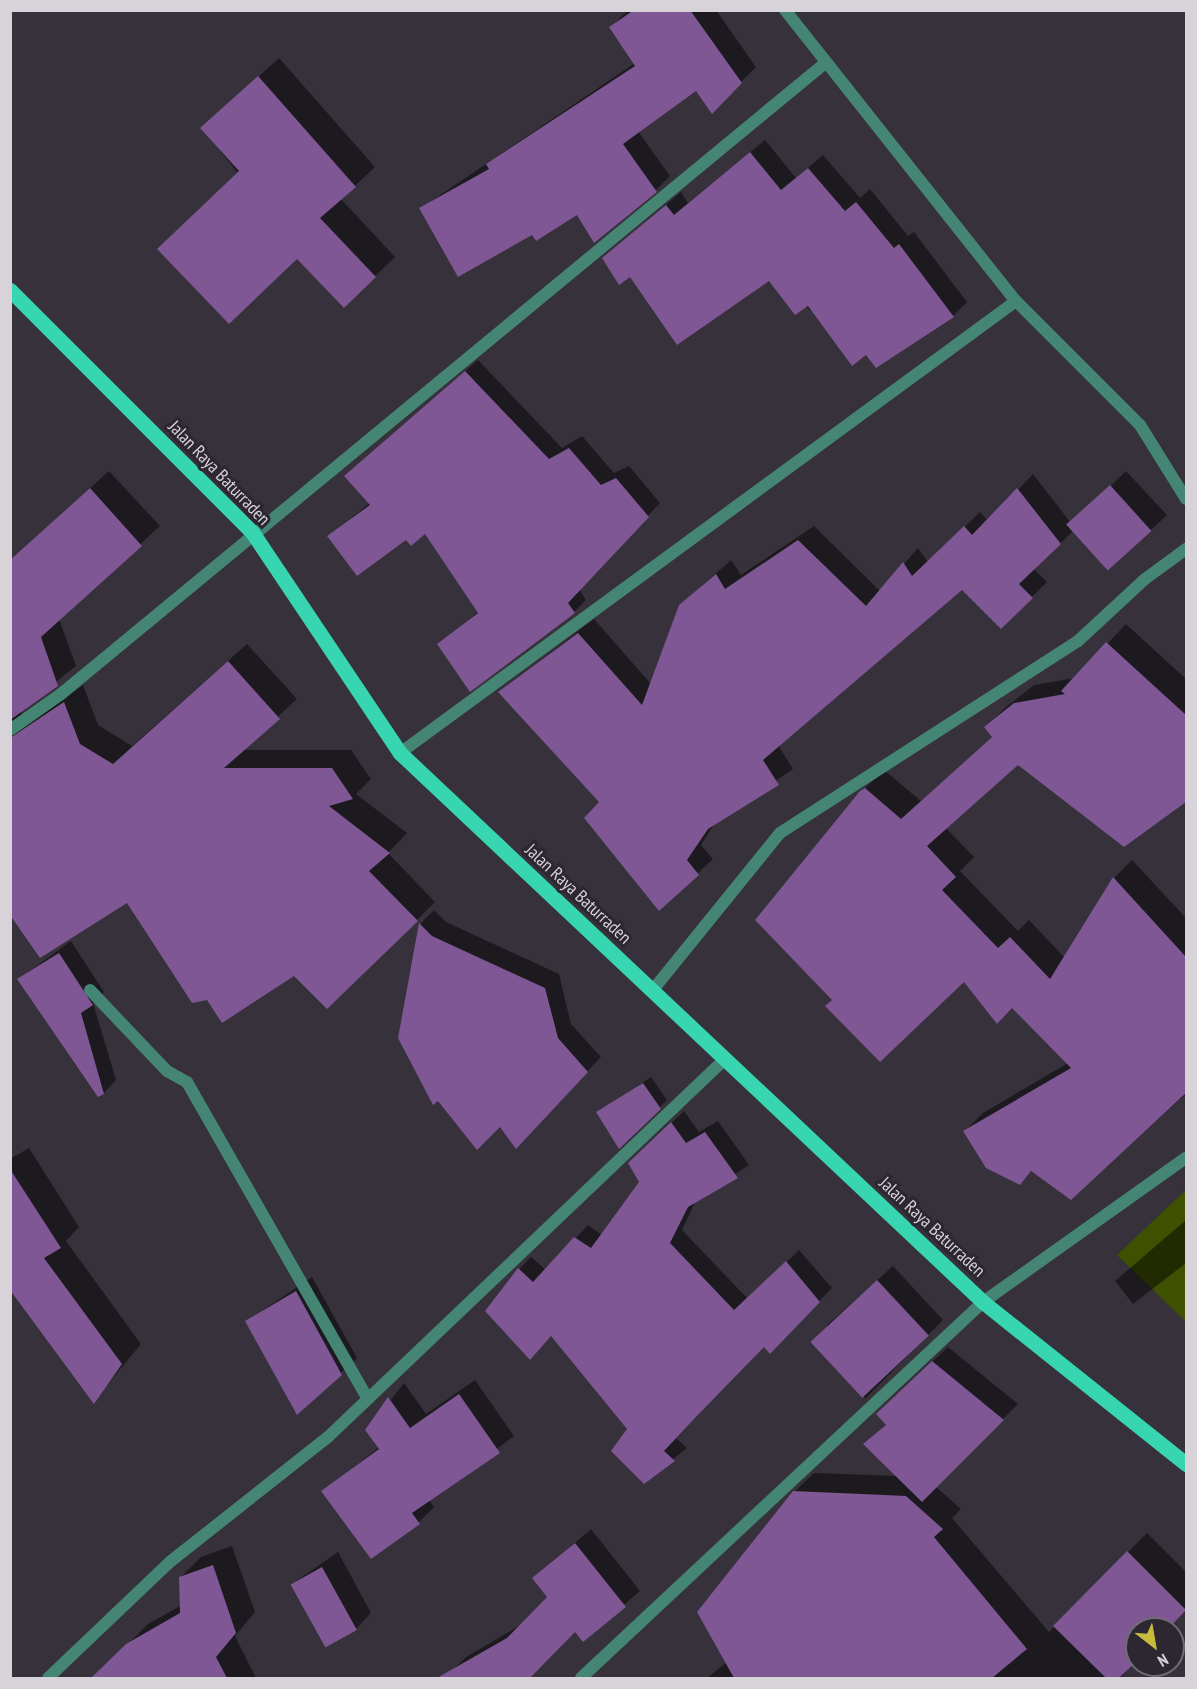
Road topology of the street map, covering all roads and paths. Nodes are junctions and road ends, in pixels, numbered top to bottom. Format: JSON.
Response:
{"nodes":[{"id":1,"x":785,"y":10,"type":"edge"},
{"id":2,"x":824,"y":64,"type":"junction"},
{"id":3,"x":10,"y":290,"type":"edge"},
{"id":4,"x":1016,"y":301,"type":"junction"},
{"id":5,"x":1186,"y":499,"type":"edge"},
{"id":6,"x":252,"y":532,"type":"junction"},
{"id":7,"x":1186,"y":549,"type":"edge"},
{"id":8,"x":10,"y":730,"type":"edge"},
{"id":9,"x":400,"y":753,"type":"junction"},
{"id":10,"x":90,"y":990,"type":"dead end"},
{"id":11,"x":652,"y":991,"type":"junction"},
{"id":12,"x":725,"y":1059,"type":"junction"},
{"id":13,"x":1186,"y":1158,"type":"edge"},
{"id":14,"x":983,"y":1302,"type":"junction"},
{"id":15,"x":366,"y":1396,"type":"junction"},
{"id":16,"x":1186,"y":1464,"type":"edge"},
{"id":17,"x":48,"y":1678,"type":"edge"},
{"id":18,"x":581,"y":1678,"type":"edge"}],
"edges":[{"from":1,"to":2,"type":"street"},
{"from":2,"to":4,"type":"street"},
{"from":2,"to":6,"type":"street"},
{"from":3,"to":6,"type":"main road","name":"Jalan Raya Baturraden"},
{"from":4,"to":5,"type":"street"},
{"from":4,"to":9,"type":"street"},
{"from":6,"to":8,"type":"street"},
{"from":6,"to":9,"type":"main road","name":"Jalan Raya Baturraden"},
{"from":7,"to":11,"type":"street"},
{"from":9,"to":11,"type":"main road","name":"Jalan Raya Baturraden"},
{"from":10,"to":15,"type":"street"},
{"from":11,"to":12,"type":"main road","name":"Jalan Raya Baturraden"},
{"from":12,"to":14,"type":"main road","name":"Jalan Raya Baturraden"},
{"from":12,"to":15,"type":"street"},
{"from":13,"to":14,"type":"street"},
{"from":14,"to":16,"type":"main road","name":"Jalan Raya Baturraden"},
{"from":14,"to":18,"type":"street"},
{"from":15,"to":17,"type":"street"}]}
